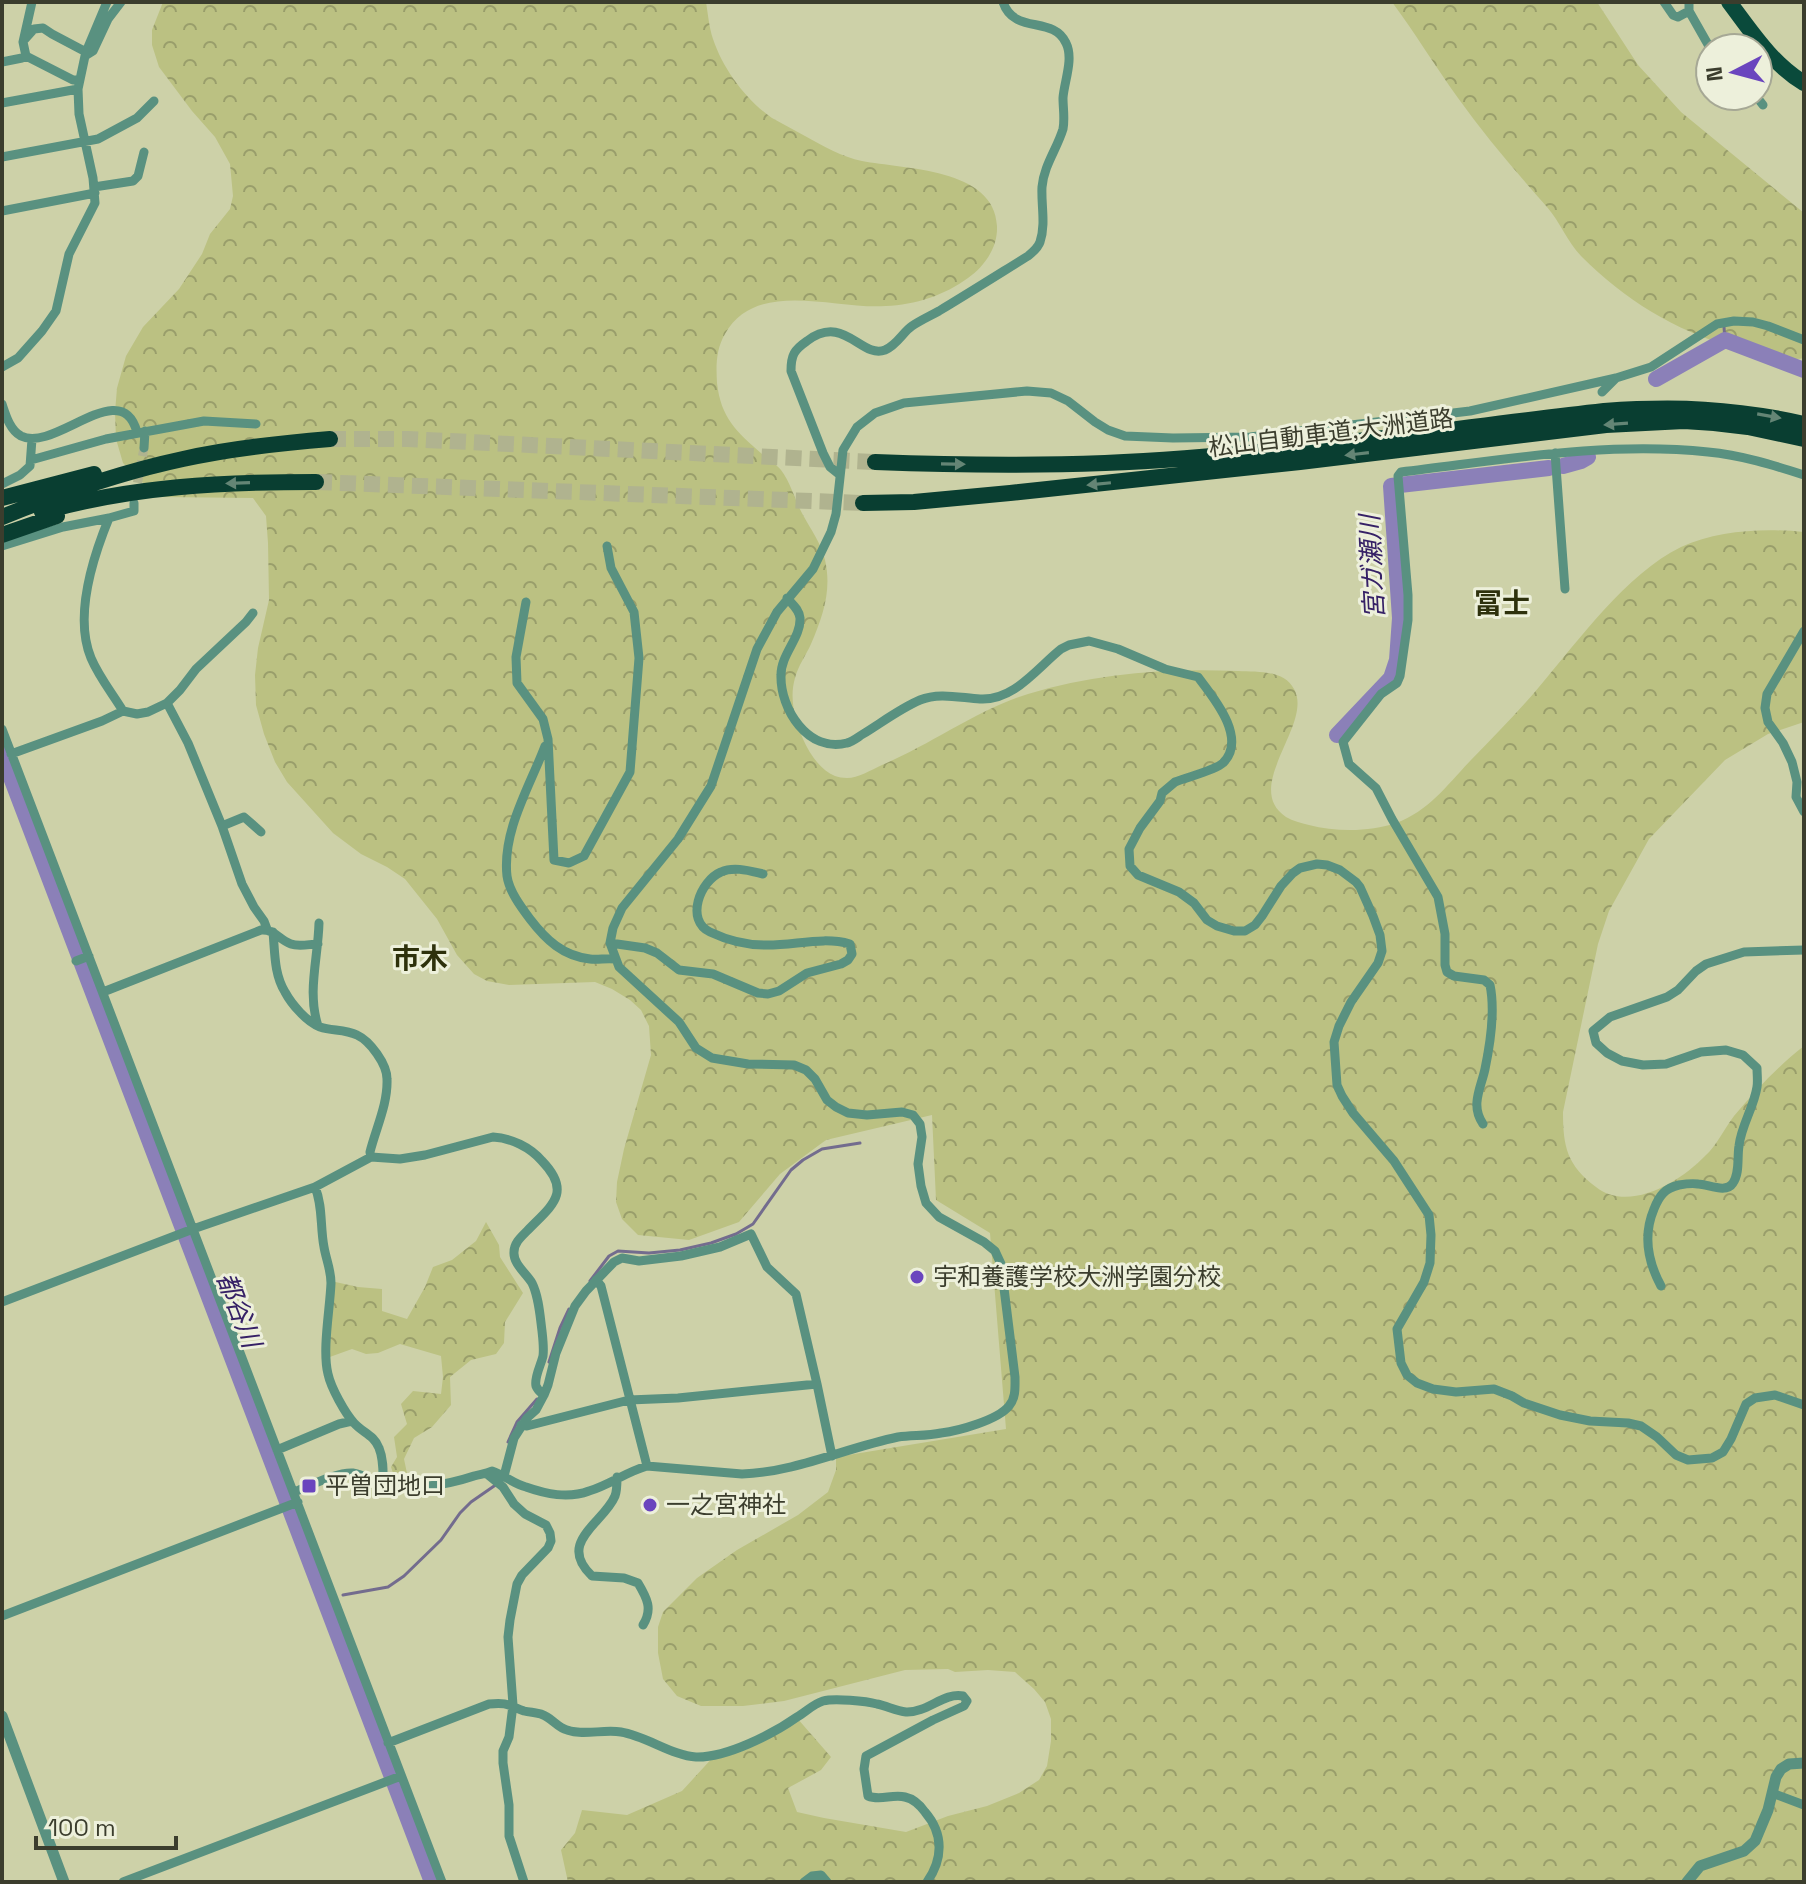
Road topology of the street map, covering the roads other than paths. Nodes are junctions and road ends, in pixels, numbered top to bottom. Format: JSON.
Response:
{"nodes":[{"id":1,"x":32,"y":2,"type":"edge"},
{"id":2,"x":107,"y":2,"type":"edge"},
{"id":3,"x":121,"y":2,"type":"edge"},
{"id":4,"x":1003,"y":2,"type":"edge"},
{"id":5,"x":1664,"y":2,"type":"edge"},
{"id":6,"x":1729,"y":2,"type":"edge"},
{"id":7,"x":1689,"y":7,"type":"edge"},
{"id":8,"x":1702,"y":32,"type":"edge"},
{"id":9,"x":1748,"y":32,"type":"edge"},
{"id":10,"x":23,"y":42,"type":"junction"},
{"id":11,"x":88,"y":53,"type":"junction"},
{"id":12,"x":26,"y":56,"type":"junction"},
{"id":13,"x":2,"y":62,"type":"edge"},
{"id":14,"x":1774,"y":63,"type":"edge"},
{"id":15,"x":1804,"y":83,"type":"edge"},
{"id":16,"x":78,"y":84,"type":"junction"},
{"id":17,"x":154,"y":101,"type":"dead end"},
{"id":18,"x":2,"y":103,"type":"edge"},
{"id":19,"x":84,"y":142,"type":"junction"},
{"id":20,"x":144,"y":152,"type":"dead end"},
{"id":21,"x":2,"y":157,"type":"edge"},
{"id":22,"x":95,"y":190,"type":"junction"},
{"id":23,"x":2,"y":211,"type":"edge"},
{"id":24,"x":1804,"y":340,"type":"edge"},
{"id":25,"x":2,"y":367,"type":"edge"},
{"id":26,"x":1616,"y":378,"type":"junction"},
{"id":27,"x":1602,"y":392,"type":"dead end"},
{"id":28,"x":2,"y":404,"type":"edge"},
{"id":29,"x":256,"y":424,"type":"dead end"},
{"id":30,"x":1804,"y":424,"type":"edge"},
{"id":31,"x":141,"y":432,"type":"junction"},
{"id":32,"x":1590,"y":437,"type":"dead end"},
{"id":33,"x":32,"y":439,"type":"junction"},
{"id":34,"x":330,"y":439,"type":"tunnel mouth"},
{"id":35,"x":1804,"y":441,"type":"edge"},
{"id":36,"x":144,"y":448,"type":"tunnel mouth"},
{"id":37,"x":1585,"y":450,"type":"junction"},
{"id":38,"x":1555,"y":453,"type":"junction"},
{"id":39,"x":31,"y":460,"type":"junction"},
{"id":40,"x":875,"y":462,"type":"tunnel mouth"},
{"id":41,"x":840,"y":475,"type":"junction"},
{"id":42,"x":1804,"y":475,"type":"edge"},
{"id":43,"x":316,"y":482,"type":"tunnel mouth"},
{"id":44,"x":2,"y":484,"type":"edge"},
{"id":45,"x":2,"y":498,"type":"edge"},
{"id":46,"x":134,"y":503,"type":"dead end"},
{"id":47,"x":863,"y":503,"type":"tunnel mouth"},
{"id":48,"x":38,"y":506,"type":"junction"},
{"id":49,"x":109,"y":518,"type":"junction"},
{"id":50,"x":2,"y":520,"type":"edge"},
{"id":51,"x":2,"y":535,"type":"edge"},
{"id":52,"x":2,"y":546,"type":"edge"},
{"id":53,"x":607,"y":546,"type":"dead end"},
{"id":54,"x":1565,"y":589,"type":"dead end"},
{"id":55,"x":787,"y":598,"type":"junction"},
{"id":56,"x":526,"y":602,"type":"dead end"},
{"id":57,"x":253,"y":613,"type":"dead end"},
{"id":58,"x":1804,"y":631,"type":"edge"},
{"id":59,"x":167,"y":703,"type":"junction"},
{"id":60,"x":123,"y":711,"type":"junction"},
{"id":61,"x":2,"y":729,"type":"edge"},
{"id":62,"x":548,"y":739,"type":"junction"},
{"id":63,"x":11,"y":754,"type":"junction"},
{"id":64,"x":1804,"y":812,"type":"edge"},
{"id":65,"x":222,"y":826,"type":"junction"},
{"id":66,"x":261,"y":832,"type":"dead end"},
{"id":67,"x":763,"y":874,"type":"dead end"},
{"id":68,"x":319,"y":923,"type":"dead end"},
{"id":69,"x":270,"y":931,"type":"junction"},
{"id":70,"x":610,"y":943,"type":"junction"},
{"id":71,"x":318,"y":944,"type":"junction"},
{"id":72,"x":1804,"y":950,"type":"edge"},
{"id":73,"x":615,"y":959,"type":"junction"},
{"id":74,"x":103,"y":992,"type":"junction"},
{"id":75,"x":318,"y":1026,"type":"junction"},
{"id":76,"x":1483,"y":1124,"type":"dead end"},
{"id":77,"x":371,"y":1157,"type":"junction"},
{"id":78,"x":315,"y":1187,"type":"junction"},
{"id":79,"x":188,"y":1231,"type":"junction"},
{"id":80,"x":596,"y":1280,"type":"junction"},
{"id":81,"x":1661,"y":1286,"type":"dead end"},
{"id":82,"x":2,"y":1302,"type":"edge"},
{"id":83,"x":817,"y":1384,"type":"junction"},
{"id":84,"x":541,"y":1393,"type":"junction"},
{"id":85,"x":629,"y":1400,"type":"junction"},
{"id":86,"x":1804,"y":1405,"type":"edge"},
{"id":87,"x":352,"y":1421,"type":"junction"},
{"id":88,"x":521,"y":1425,"type":"junction"},
{"id":89,"x":277,"y":1450,"type":"junction"},
{"id":90,"x":832,"y":1456,"type":"junction"},
{"id":91,"x":647,"y":1466,"type":"junction"},
{"id":92,"x":487,"y":1474,"type":"junction"},
{"id":93,"x":504,"y":1476,"type":"junction"},
{"id":94,"x":617,"y":1477,"type":"junction"},
{"id":95,"x":383,"y":1485,"type":"junction"},
{"id":96,"x":293,"y":1501,"type":"junction"},
{"id":97,"x":2,"y":1616,"type":"edge"},
{"id":98,"x":643,"y":1625,"type":"dead end"},
{"id":99,"x":513,"y":1705,"type":"junction"},
{"id":100,"x":2,"y":1716,"type":"edge"},
{"id":101,"x":388,"y":1743,"type":"junction"},
{"id":102,"x":1804,"y":1763,"type":"edge"},
{"id":103,"x":396,"y":1778,"type":"junction"},
{"id":104,"x":1772,"y":1793,"type":"junction"},
{"id":105,"x":1804,"y":1805,"type":"edge"},
{"id":106,"x":64,"y":1882,"type":"edge"},
{"id":107,"x":123,"y":1882,"type":"edge"},
{"id":108,"x":442,"y":1882,"type":"edge"},
{"id":109,"x":524,"y":1882,"type":"edge"},
{"id":110,"x":804,"y":1882,"type":"edge"},
{"id":111,"x":827,"y":1882,"type":"edge"},
{"id":112,"x":927,"y":1882,"type":"edge"},
{"id":113,"x":1687,"y":1882,"type":"edge"}],
"edges":[{"from":1,"to":10,"type":"street"},
{"from":2,"to":11,"type":"street"},
{"from":3,"to":11,"type":"street"},
{"from":4,"to":41,"type":"street"},
{"from":5,"to":7,"type":"street"},
{"from":6,"to":9,"type":"highway"},
{"from":7,"to":8,"type":"street"},
{"from":10,"to":11,"type":"street"},
{"from":10,"to":12,"type":"street"},
{"from":11,"to":16,"type":"street"},
{"from":12,"to":13,"type":"street"},
{"from":12,"to":16,"type":"street"},
{"from":14,"to":15,"type":"highway"},
{"from":16,"to":18,"type":"street"},
{"from":16,"to":19,"type":"street"},
{"from":17,"to":19,"type":"street"},
{"from":19,"to":21,"type":"street"},
{"from":19,"to":22,"type":"street"},
{"from":20,"to":22,"type":"street"},
{"from":22,"to":23,"type":"street"},
{"from":22,"to":25,"type":"street"},
{"from":24,"to":26,"type":"street"},
{"from":26,"to":27,"type":"street"},
{"from":26,"to":41,"type":"street"},
{"from":28,"to":33,"type":"street"},
{"from":29,"to":31,"type":"street"},
{"from":40,"to":30,"type":"highway","name":"松山自動車道;大洲道路","one_way":true},
{"from":31,"to":33,"type":"street"},
{"from":31,"to":36,"type":"street"},
{"from":31,"to":39,"type":"street"},
{"from":32,"to":37,"type":"street"},
{"from":33,"to":39,"type":"street"},
{"from":34,"to":48,"type":"highway"},
{"from":35,"to":47,"type":"highway","name":"松山自動車道;大洲道路","one_way":true},
{"from":37,"to":38,"type":"street"},
{"from":37,"to":42,"type":"street"},
{"from":38,"to":54,"type":"street"},
{"from":38,"to":76,"type":"street"},
{"from":39,"to":44,"type":"street"},
{"from":41,"to":55,"type":"street"},
{"from":43,"to":48,"type":"highway","one_way":true},
{"from":45,"to":48,"type":"highway"},
{"from":46,"to":49,"type":"street"},
{"from":48,"to":50,"type":"highway"},
{"from":48,"to":51,"type":"highway"},
{"from":49,"to":52,"type":"street"},
{"from":49,"to":60,"type":"street"},
{"from":53,"to":62,"type":"street"},
{"from":55,"to":70,"type":"street"},
{"from":55,"to":86,"type":"street"},
{"from":56,"to":62,"type":"street"},
{"from":57,"to":59,"type":"street"},
{"from":58,"to":64,"type":"street"},
{"from":59,"to":60,"type":"street"},
{"from":59,"to":65,"type":"street"},
{"from":60,"to":63,"type":"street"},
{"from":61,"to":63,"type":"street"},
{"from":62,"to":73,"type":"street"},
{"from":63,"to":74,"type":"street"},
{"from":65,"to":66,"type":"street"},
{"from":65,"to":69,"type":"street"},
{"from":67,"to":70,"type":"street"},
{"from":68,"to":71,"type":"street"},
{"from":69,"to":71,"type":"street"},
{"from":69,"to":74,"type":"street"},
{"from":69,"to":75,"type":"street"},
{"from":70,"to":73,"type":"street"},
{"from":71,"to":75,"type":"street"},
{"from":72,"to":81,"type":"street"},
{"from":73,"to":90,"type":"street"},
{"from":74,"to":79,"type":"street"},
{"from":75,"to":77,"type":"street"},
{"from":77,"to":78,"type":"street"},
{"from":77,"to":84,"type":"street"},
{"from":78,"to":79,"type":"street"},
{"from":78,"to":87,"type":"street"},
{"from":79,"to":82,"type":"street"},
{"from":79,"to":89,"type":"street"},
{"from":80,"to":83,"type":"street"},
{"from":80,"to":84,"type":"street"},
{"from":80,"to":85,"type":"street"},
{"from":83,"to":85,"type":"street"},
{"from":83,"to":90,"type":"street"},
{"from":84,"to":88,"type":"street"},
{"from":85,"to":88,"type":"street"},
{"from":85,"to":91,"type":"street"},
{"from":87,"to":89,"type":"street"},
{"from":87,"to":95,"type":"street"},
{"from":88,"to":93,"type":"street"},
{"from":89,"to":96,"type":"street"},
{"from":90,"to":91,"type":"street"},
{"from":91,"to":94,"type":"street"},
{"from":92,"to":93,"type":"street"},
{"from":92,"to":95,"type":"street"},
{"from":92,"to":99,"type":"street"},
{"from":93,"to":94,"type":"street"},
{"from":94,"to":98,"type":"street"},
{"from":95,"to":96,"type":"street"},
{"from":96,"to":97,"type":"street"},
{"from":96,"to":101,"type":"street"},
{"from":99,"to":101,"type":"street"},
{"from":99,"to":109,"type":"street"},
{"from":99,"to":112,"type":"street"},
{"from":100,"to":106,"type":"street"},
{"from":101,"to":103,"type":"street"},
{"from":102,"to":104,"type":"street"},
{"from":103,"to":107,"type":"street"},
{"from":103,"to":108,"type":"street"},
{"from":104,"to":105,"type":"street"},
{"from":104,"to":113,"type":"street"},
{"from":110,"to":111,"type":"street"}]}
